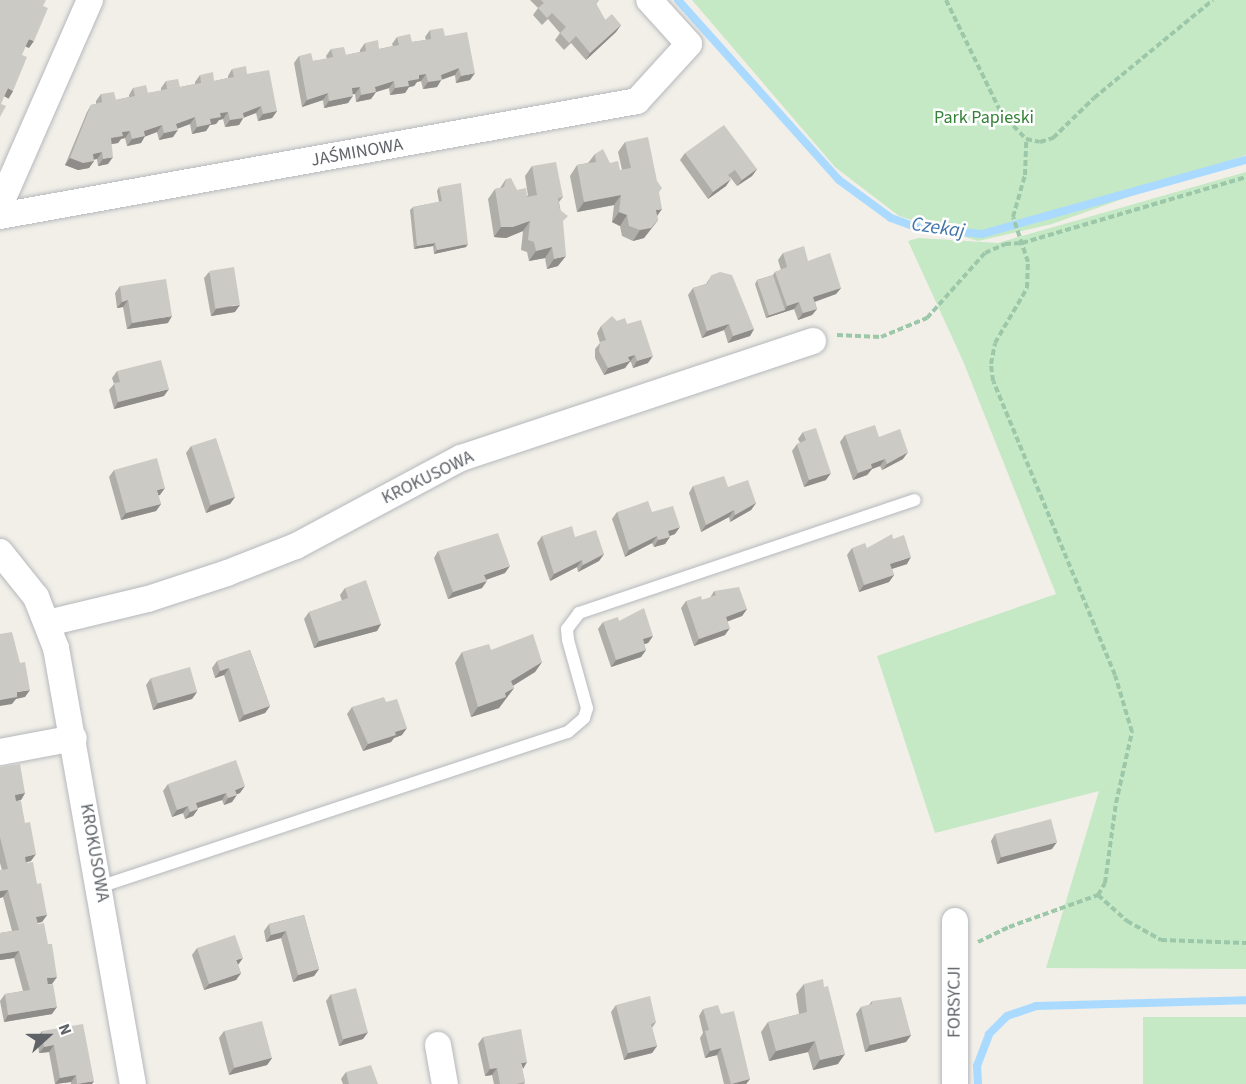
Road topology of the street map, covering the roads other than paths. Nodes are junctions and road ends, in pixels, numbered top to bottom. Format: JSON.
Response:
{"nodes":[{"id":1,"x":90,"y":0,"type":"edge"},
{"id":2,"x":649,"y":0,"type":"edge"},
{"id":3,"x":0,"y":205,"type":"edge"},
{"id":4,"x":0,"y":216,"type":"edge"},
{"id":5,"x":813,"y":341,"type":"road end"},
{"id":6,"x":915,"y":500,"type":"dead end"},
{"id":7,"x":0,"y":552,"type":"edge"},
{"id":8,"x":48,"y":623,"type":"junction"},
{"id":9,"x":74,"y":738,"type":"junction"},
{"id":10,"x":0,"y":752,"type":"edge"},
{"id":11,"x":99,"y":887,"type":"junction"},
{"id":12,"x":956,"y":921,"type":"dead end"},
{"id":13,"x":438,"y":1045,"type":"dead end"},
{"id":14,"x":133,"y":1084,"type":"edge"},
{"id":15,"x":445,"y":1084,"type":"edge"},
{"id":16,"x":955,"y":1084,"type":"edge"}],
"edges":[{"from":1,"to":3,"type":"street"},
{"from":2,"to":4,"type":"street","name":"JAŚMINOWA"},
{"from":5,"to":8,"type":"street","name":"KROKUSOWA"},
{"from":6,"to":11,"type":"lane"},
{"from":7,"to":8,"type":"street","name":"KROKUSOWA"},
{"from":8,"to":9,"type":"street","name":"KROKUSOWA"},
{"from":9,"to":10,"type":"street"},
{"from":9,"to":11,"type":"street","name":"KROKUSOWA"},
{"from":11,"to":14,"type":"street","name":"KROKUSOWA"},
{"from":12,"to":16,"type":"street","name":"FORSYCJI"},
{"from":13,"to":15,"type":"street"}]}
